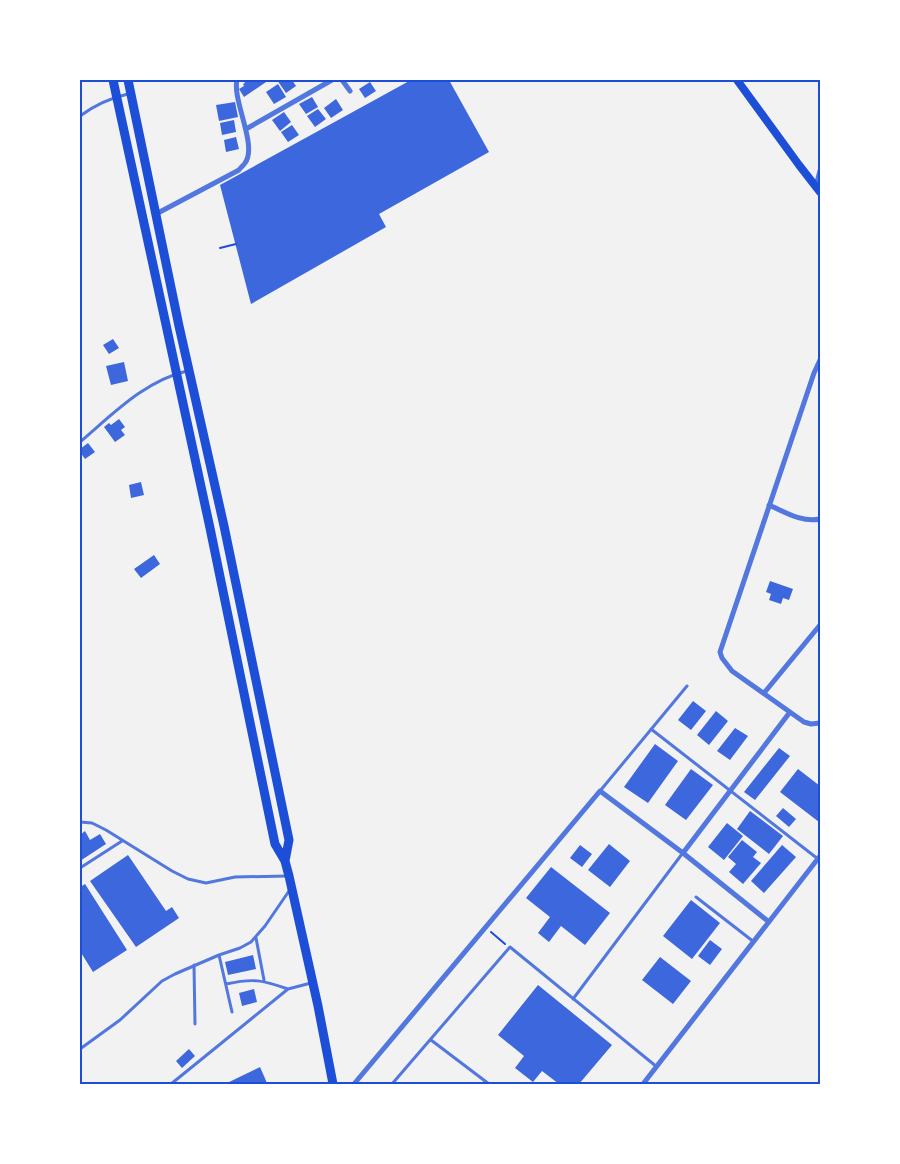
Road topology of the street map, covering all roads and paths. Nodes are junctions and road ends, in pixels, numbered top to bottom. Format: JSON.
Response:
{"nodes":[{"id":1,"x":113,"y":80,"type":"edge"},
{"id":2,"x":128,"y":80,"type":"edge"},
{"id":3,"x":237,"y":80,"type":"edge"},
{"id":4,"x":332,"y":80,"type":"edge"},
{"id":5,"x":342,"y":80,"type":"edge"},
{"id":6,"x":737,"y":80,"type":"edge"},
{"id":7,"x":350,"y":92,"type":"dead end"},
{"id":8,"x":130,"y":93,"type":"junction"},
{"id":9,"x":116,"y":96,"type":"junction"},
{"id":10,"x":80,"y":116,"type":"edge"},
{"id":11,"x":246,"y":129,"type":"junction"},
{"id":12,"x":820,"y":171,"type":"edge"},
{"id":13,"x":818,"y":189,"type":"edge"},
{"id":14,"x":156,"y":214,"type":"junction"},
{"id":15,"x":236,"y":244,"type":"dead end"},
{"id":16,"x":220,"y":248,"type":"dead end"},
{"id":17,"x":820,"y":360,"type":"edge"},
{"id":18,"x":189,"y":371,"type":"junction"},
{"id":19,"x":177,"y":373,"type":"junction"},
{"id":20,"x":80,"y":442,"type":"edge"},
{"id":21,"x":769,"y":505,"type":"junction"},
{"id":22,"x":820,"y":519,"type":"edge"},
{"id":23,"x":224,"y":526,"type":"junction"},
{"id":24,"x":210,"y":528,"type":"junction"},
{"id":25,"x":820,"y":625,"type":"edge"},
{"id":26,"x":687,"y":686,"type":"dead end"},
{"id":27,"x":764,"y":693,"type":"junction"},
{"id":28,"x":790,"y":712,"type":"junction"},
{"id":29,"x":820,"y":723,"type":"edge"},
{"id":30,"x":651,"y":729,"type":"junction"},
{"id":31,"x":600,"y":791,"type":"junction"},
{"id":32,"x":730,"y":791,"type":"junction"},
{"id":33,"x":80,"y":822,"type":"edge"},
{"id":34,"x":122,"y":841,"type":"junction"},
{"id":35,"x":682,"y":853,"type":"junction"},
{"id":36,"x":819,"y":858,"type":"edge"},
{"id":37,"x":285,"y":861,"type":"junction"},
{"id":38,"x":80,"y":868,"type":"edge"},
{"id":39,"x":289,"y":876,"type":"junction"},
{"id":40,"x":292,"y":888,"type":"junction"},
{"id":41,"x":696,"y":897,"type":"dead end"},
{"id":42,"x":770,"y":922,"type":"junction"},
{"id":43,"x":486,"y":928,"type":"junction"},
{"id":44,"x":256,"y":938,"type":"junction"},
{"id":45,"x":754,"y":942,"type":"junction"},
{"id":46,"x":510,"y":947,"type":"junction"},
{"id":47,"x":219,"y":955,"type":"junction"},
{"id":48,"x":194,"y":965,"type":"junction"},
{"id":49,"x":265,"y":981,"type":"junction"},
{"id":50,"x":313,"y":982,"type":"junction"},
{"id":51,"x":226,"y":984,"type":"junction"},
{"id":52,"x":288,"y":989,"type":"junction"},
{"id":53,"x":573,"y":999,"type":"junction"},
{"id":54,"x":232,"y":1012,"type":"dead end"},
{"id":55,"x":195,"y":1024,"type":"dead end"},
{"id":56,"x":431,"y":1039,"type":"junction"},
{"id":57,"x":80,"y":1048,"type":"edge"},
{"id":58,"x":657,"y":1067,"type":"junction"},
{"id":59,"x":171,"y":1084,"type":"edge"},
{"id":60,"x":333,"y":1084,"type":"edge"},
{"id":61,"x":354,"y":1084,"type":"edge"},
{"id":62,"x":392,"y":1084,"type":"edge"},
{"id":63,"x":489,"y":1084,"type":"edge"},
{"id":64,"x":643,"y":1084,"type":"edge"}],
"edges":[{"from":1,"to":9,"type":"highway"},
{"from":2,"to":8,"type":"highway"},
{"from":3,"to":11,"type":"street"},
{"from":4,"to":11,"type":"street"},
{"from":5,"to":7,"type":"street"},
{"from":6,"to":13,"type":"main road"},
{"from":8,"to":9,"type":"lane"},
{"from":8,"to":14,"type":"highway"},
{"from":9,"to":10,"type":"lane"},
{"from":9,"to":19,"type":"highway"},
{"from":11,"to":14,"type":"street"},
{"from":12,"to":13,"type":"street"},
{"from":14,"to":18,"type":"highway"},
{"from":15,"to":16,"type":"path"},
{"from":17,"to":21,"type":"street"},
{"from":18,"to":19,"type":"lane"},
{"from":18,"to":23,"type":"highway"},
{"from":19,"to":20,"type":"lane"},
{"from":19,"to":24,"type":"highway"},
{"from":21,"to":22,"type":"street"},
{"from":21,"to":27,"type":"street"},
{"from":23,"to":24,"type":"highway"},
{"from":23,"to":37,"type":"highway"},
{"from":24,"to":37,"type":"highway"},
{"from":25,"to":27,"type":"street"},
{"from":26,"to":30,"type":"lane"},
{"from":27,"to":28,"type":"street"},
{"from":28,"to":29,"type":"street"},
{"from":28,"to":32,"type":"street"},
{"from":30,"to":31,"type":"lane"},
{"from":30,"to":32,"type":"lane"},
{"from":31,"to":35,"type":"street"},
{"from":31,"to":43,"type":"street"},
{"from":32,"to":35,"type":"street"},
{"from":32,"to":36,"type":"lane"},
{"from":33,"to":34,"type":"lane"},
{"from":34,"to":38,"type":"lane"},
{"from":34,"to":39,"type":"lane"},
{"from":35,"to":42,"type":"street"},
{"from":35,"to":53,"type":"lane"},
{"from":36,"to":42,"type":"street"},
{"from":37,"to":39,"type":"highway"},
{"from":39,"to":40,"type":"highway"},
{"from":40,"to":44,"type":"lane"},
{"from":40,"to":50,"type":"highway"},
{"from":41,"to":45,"type":"lane"},
{"from":42,"to":45,"type":"street"},
{"from":43,"to":46,"type":"path"},
{"from":43,"to":61,"type":"street"},
{"from":44,"to":47,"type":"lane"},
{"from":44,"to":49,"type":"lane"},
{"from":45,"to":58,"type":"street"},
{"from":46,"to":53,"type":"lane"},
{"from":46,"to":56,"type":"lane"},
{"from":47,"to":48,"type":"lane"},
{"from":47,"to":51,"type":"lane"},
{"from":48,"to":55,"type":"lane"},
{"from":48,"to":57,"type":"lane"},
{"from":49,"to":51,"type":"lane"},
{"from":49,"to":52,"type":"lane"},
{"from":50,"to":52,"type":"lane"},
{"from":50,"to":60,"type":"highway"},
{"from":51,"to":54,"type":"lane"},
{"from":52,"to":59,"type":"lane"},
{"from":53,"to":58,"type":"lane"},
{"from":56,"to":62,"type":"lane"},
{"from":56,"to":63,"type":"lane"},
{"from":58,"to":64,"type":"street"}]}
